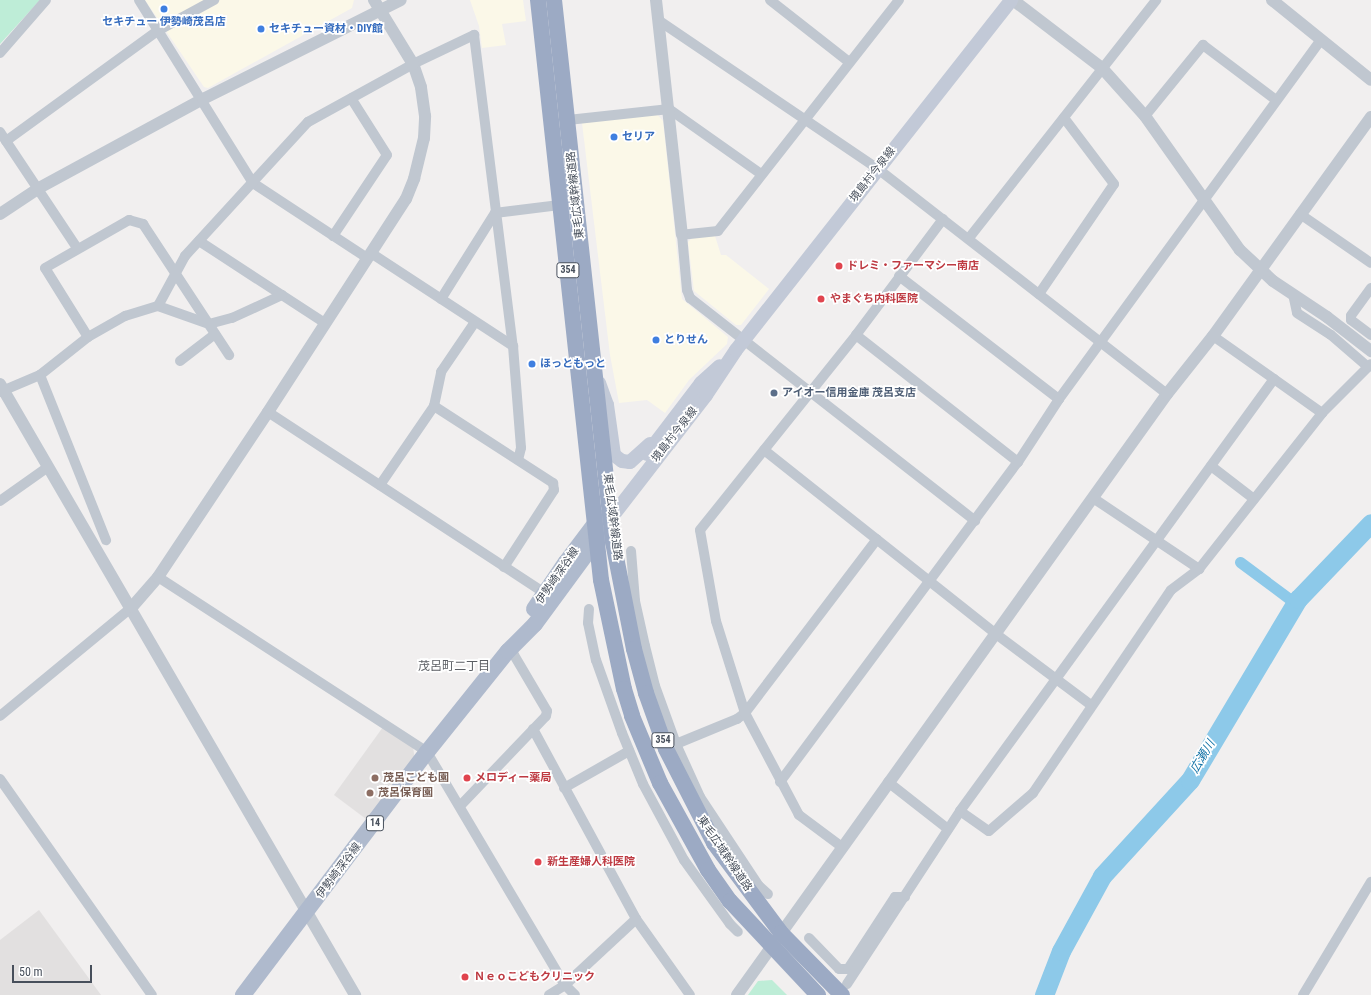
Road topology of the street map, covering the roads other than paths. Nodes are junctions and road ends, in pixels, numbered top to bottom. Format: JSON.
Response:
{"nodes":[{"id":1,"x":46,"y":0,"type":"edge"},
{"id":2,"x":139,"y":0,"type":"edge"},
{"id":3,"x":214,"y":0,"type":"edge"},
{"id":4,"x":374,"y":0,"type":"edge"},
{"id":5,"x":401,"y":0,"type":"edge"},
{"id":6,"x":538,"y":0,"type":"edge"},
{"id":7,"x":554,"y":0,"type":"edge"},
{"id":8,"x":656,"y":0,"type":"edge"},
{"id":9,"x":770,"y":0,"type":"edge"},
{"id":10,"x":1012,"y":0,"type":"edge"},
{"id":11,"x":1156,"y":0,"type":"edge"},
{"id":12,"x":1272,"y":0,"type":"edge"},
{"id":13,"x":894,"y":2,"type":"edge"},
{"id":14,"x":381,"y":11,"type":"junction"},
{"id":15,"x":658,"y":20,"type":"junction"},
{"id":16,"x":159,"y":30,"type":"junction"},
{"id":17,"x":1321,"y":40,"type":"junction"},
{"id":18,"x":0,"y":53,"type":"edge"},
{"id":19,"x":849,"y":62,"type":"junction"},
{"id":20,"x":413,"y":64,"type":"junction"},
{"id":21,"x":1102,"y":68,"type":"junction"},
{"id":22,"x":1371,"y":80,"type":"edge"},
{"id":23,"x":351,"y":98,"type":"junction"},
{"id":24,"x":203,"y":99,"type":"junction"},
{"id":25,"x":1276,"y":100,"type":"junction"},
{"id":26,"x":668,"y":109,"type":"junction"},
{"id":27,"x":1145,"y":116,"type":"junction"},
{"id":28,"x":1371,"y":117,"type":"edge"},
{"id":29,"x":805,"y":118,"type":"junction"},
{"id":30,"x":1064,"y":118,"type":"junction"},
{"id":31,"x":568,"y":120,"type":"junction"},
{"id":32,"x":0,"y":132,"type":"edge"},
{"id":33,"x":6,"y":141,"type":"junction"},
{"id":34,"x":878,"y":168,"type":"junction"},
{"id":35,"x":761,"y":174,"type":"junction"},
{"id":36,"x":253,"y":184,"type":"junction"},
{"id":37,"x":39,"y":188,"type":"junction"},
{"id":38,"x":1204,"y":200,"type":"junction"},
{"id":39,"x":560,"y":205,"type":"junction"},
{"id":40,"x":495,"y":213,"type":"junction"},
{"id":41,"x":0,"y":214,"type":"edge"},
{"id":42,"x":1300,"y":214,"type":"junction"},
{"id":43,"x":943,"y":219,"type":"junction"},
{"id":44,"x":682,"y":235,"type":"junction"},
{"id":45,"x":333,"y":236,"type":"junction"},
{"id":46,"x":969,"y":238,"type":"junction"},
{"id":47,"x":199,"y":241,"type":"junction"},
{"id":48,"x":77,"y":248,"type":"junction"},
{"id":49,"x":369,"y":256,"type":"junction"},
{"id":50,"x":1371,"y":263,"type":"edge"},
{"id":51,"x":1260,"y":270,"type":"junction"},
{"id":52,"x":175,"y":273,"type":"junction"},
{"id":53,"x":899,"y":276,"type":"junction"},
{"id":54,"x":1371,"y":288,"type":"edge"},
{"id":55,"x":1040,"y":294,"type":"junction"},
{"id":56,"x":1293,"y":294,"type":"junction"},
{"id":57,"x":282,"y":295,"type":"junction"},
{"id":58,"x":441,"y":299,"type":"junction"},
{"id":59,"x":158,"y":306,"type":"junction"},
{"id":60,"x":475,"y":322,"type":"junction"},
{"id":61,"x":325,"y":323,"type":"junction"},
{"id":62,"x":209,"y":324,"type":"junction"},
{"id":63,"x":215,"y":334,"type":"junction"},
{"id":64,"x":856,"y":335,"type":"junction"},
{"id":65,"x":1371,"y":335,"type":"edge"},
{"id":66,"x":1212,"y":336,"type":"junction"},
{"id":67,"x":88,"y":337,"type":"junction"},
{"id":68,"x":1101,"y":343,"type":"junction"},
{"id":69,"x":513,"y":346,"type":"junction"},
{"id":70,"x":740,"y":346,"type":"junction"},
{"id":71,"x":1371,"y":351,"type":"edge"},
{"id":72,"x":229,"y":355,"type":"dead end"},
{"id":73,"x":180,"y":361,"type":"dead end"},
{"id":74,"x":1370,"y":366,"type":"edge"},
{"id":75,"x":596,"y":374,"type":"junction"},
{"id":76,"x":40,"y":375,"type":"junction"},
{"id":77,"x":1274,"y":379,"type":"junction"},
{"id":78,"x":1,"y":389,"type":"edge"},
{"id":79,"x":809,"y":392,"type":"junction"},
{"id":80,"x":1167,"y":394,"type":"junction"},
{"id":81,"x":1059,"y":398,"type":"junction"},
{"id":82,"x":434,"y":406,"type":"junction"},
{"id":83,"x":268,"y":412,"type":"junction"},
{"id":84,"x":1322,"y":413,"type":"junction"},
{"id":85,"x":672,"y":419,"type":"junction"},
{"id":86,"x":764,"y":450,"type":"junction"},
{"id":87,"x":518,"y":460,"type":"junction"},
{"id":88,"x":1018,"y":462,"type":"junction"},
{"id":89,"x":1211,"y":466,"type":"junction"},
{"id":90,"x":48,"y":467,"type":"junction"},
{"id":91,"x":380,"y":485,"type":"junction"},
{"id":92,"x":1093,"y":498,"type":"junction"},
{"id":93,"x":1254,"y":499,"type":"junction"},
{"id":94,"x":0,"y":501,"type":"edge"},
{"id":95,"x":611,"y":511,"type":"junction"},
{"id":96,"x":975,"y":521,"type":"junction"},
{"id":97,"x":596,"y":524,"type":"junction"},
{"id":98,"x":877,"y":538,"type":"junction"},
{"id":99,"x":106,"y":540,"type":"dead end"},
{"id":100,"x":597,"y":540,"type":"junction"},
{"id":101,"x":1156,"y":541,"type":"junction"},
{"id":102,"x":631,"y":551,"type":"dead end"},
{"id":103,"x":504,"y":567,"type":"junction"},
{"id":104,"x":1199,"y":569,"type":"junction"},
{"id":105,"x":158,"y":577,"type":"junction"},
{"id":106,"x":931,"y":581,"type":"junction"},
{"id":107,"x":624,"y":588,"type":"junction"},
{"id":108,"x":545,"y":593,"type":"junction"},
{"id":109,"x":635,"y":601,"type":"junction"},
{"id":110,"x":132,"y":607,"type":"junction"},
{"id":111,"x":589,"y":609,"type":"dead end"},
{"id":112,"x":996,"y":634,"type":"junction"},
{"id":113,"x":508,"y":651,"type":"junction"},
{"id":114,"x":1055,"y":678,"type":"junction"},
{"id":115,"x":624,"y":689,"type":"junction"},
{"id":116,"x":1091,"y":705,"type":"junction"},
{"id":117,"x":745,"y":713,"type":"junction"},
{"id":118,"x":0,"y":716,"type":"edge"},
{"id":119,"x":617,"y":718,"type":"junction"},
{"id":120,"x":533,"y":729,"type":"junction"},
{"id":121,"x":676,"y":744,"type":"junction"},
{"id":122,"x":629,"y":751,"type":"junction"},
{"id":123,"x":427,"y":752,"type":"junction"},
{"id":124,"x":0,"y":779,"type":"edge"},
{"id":125,"x":780,"y":782,"type":"junction"},
{"id":126,"x":888,"y":782,"type":"junction"},
{"id":127,"x":564,"y":788,"type":"junction"},
{"id":128,"x":697,"y":804,"type":"junction"},
{"id":129,"x":460,"y":806,"type":"junction"},
{"id":130,"x":960,"y":811,"type":"junction"},
{"id":131,"x":948,"y":828,"type":"junction"},
{"id":132,"x":842,"y":847,"type":"junction"},
{"id":133,"x":1371,"y":882,"type":"edge"},
{"id":134,"x":705,"y":890,"type":"junction"},
{"id":135,"x":768,"y":894,"type":"dead end"},
{"id":136,"x":905,"y":897,"type":"junction"},
{"id":137,"x":730,"y":901,"type":"junction"},
{"id":138,"x":308,"y":913,"type":"junction"},
{"id":139,"x":636,"y":919,"type":"junction"},
{"id":140,"x":738,"y":932,"type":"dead end"},
{"id":141,"x":781,"y":933,"type":"junction"},
{"id":142,"x":809,"y":938,"type":"dead end"},
{"id":143,"x":771,"y":948,"type":"junction"},
{"id":144,"x":565,"y":985,"type":"junction"},
{"id":145,"x":845,"y":989,"type":"edge"},
{"id":146,"x":152,"y":995,"type":"edge"},
{"id":147,"x":243,"y":995,"type":"edge"},
{"id":148,"x":355,"y":995,"type":"edge"},
{"id":149,"x":549,"y":995,"type":"edge"},
{"id":150,"x":575,"y":995,"type":"edge"},
{"id":151,"x":690,"y":995,"type":"edge"},
{"id":152,"x":737,"y":995,"type":"edge"},
{"id":153,"x":818,"y":995,"type":"edge"},
{"id":154,"x":1303,"y":995,"type":"edge"}],
"edges":[{"from":1,"to":18,"type":"street"},
{"from":2,"to":16,"type":"street"},
{"from":3,"to":16,"type":"street"},
{"from":4,"to":14,"type":"street"},
{"from":5,"to":14,"type":"street"},
{"from":6,"to":39,"type":"highway","name":"東毛広域幹線道路","number":"354"},
{"from":7,"to":31,"type":"highway","name":"東毛広域幹線道路","number":"354"},
{"from":8,"to":15,"type":"street"},
{"from":9,"to":19,"type":"street"},
{"from":10,"to":21,"type":"street"},
{"from":10,"to":34,"type":"main road","name":"境島村今泉線"},
{"from":11,"to":21,"type":"street"},
{"from":12,"to":17,"type":"street"},
{"from":13,"to":19,"type":"street"},
{"from":14,"to":20,"type":"street"},
{"from":14,"to":24,"type":"street"},
{"from":15,"to":26,"type":"street"},
{"from":15,"to":29,"type":"street"},
{"from":16,"to":24,"type":"street"},
{"from":16,"to":33,"type":"street"},
{"from":17,"to":22,"type":"street"},
{"from":17,"to":25,"type":"street"},
{"from":19,"to":29,"type":"street"},
{"from":20,"to":23,"type":"street"},
{"from":20,"to":40,"type":"street"},
{"from":20,"to":49,"type":"street"},
{"from":21,"to":27,"type":"street"},
{"from":21,"to":30,"type":"street"},
{"from":23,"to":36,"type":"street"},
{"from":23,"to":45,"type":"street"},
{"from":24,"to":36,"type":"street"},
{"from":24,"to":37,"type":"street"},
{"from":25,"to":27,"type":"street"},
{"from":25,"to":38,"type":"street"},
{"from":26,"to":31,"type":"street"},
{"from":26,"to":35,"type":"street"},
{"from":26,"to":44,"type":"street"},
{"from":27,"to":38,"type":"street"},
{"from":28,"to":42,"type":"street"},
{"from":29,"to":34,"type":"street"},
{"from":29,"to":35,"type":"street"},
{"from":30,"to":46,"type":"street"},
{"from":30,"to":55,"type":"street"},
{"from":31,"to":75,"type":"highway","name":"東毛広域幹線道路","number":"354"},
{"from":32,"to":33,"type":"street"},
{"from":33,"to":37,"type":"street"},
{"from":34,"to":43,"type":"street"},
{"from":34,"to":70,"type":"main road","name":"境島村今泉線"},
{"from":35,"to":44,"type":"street"},
{"from":36,"to":45,"type":"street"},
{"from":36,"to":47,"type":"street"},
{"from":37,"to":41,"type":"street"},
{"from":37,"to":48,"type":"street"},
{"from":38,"to":51,"type":"street"},
{"from":38,"to":68,"type":"street"},
{"from":39,"to":40,"type":"street"},
{"from":39,"to":97,"type":"highway","name":"東毛広域幹線道路","number":"354"},
{"from":40,"to":58,"type":"street"},
{"from":40,"to":69,"type":"street"},
{"from":42,"to":50,"type":"street"},
{"from":42,"to":51,"type":"street"},
{"from":43,"to":46,"type":"street"},
{"from":43,"to":53,"type":"street"},
{"from":44,"to":70,"type":"street"},
{"from":45,"to":49,"type":"street"},
{"from":46,"to":55,"type":"street"},
{"from":47,"to":52,"type":"street"},
{"from":47,"to":57,"type":"street"},
{"from":48,"to":52,"type":"street"},
{"from":48,"to":67,"type":"street"},
{"from":49,"to":58,"type":"street"},
{"from":49,"to":61,"type":"street"},
{"from":51,"to":56,"type":"street"},
{"from":51,"to":66,"type":"street"},
{"from":52,"to":59,"type":"street"},
{"from":52,"to":62,"type":"street"},
{"from":53,"to":64,"type":"street"},
{"from":53,"to":81,"type":"street"},
{"from":54,"to":65,"type":"street"},
{"from":55,"to":68,"type":"street"},
{"from":56,"to":71,"type":"street"},
{"from":56,"to":74,"type":"street"},
{"from":57,"to":61,"type":"street"},
{"from":57,"to":62,"type":"street"},
{"from":58,"to":60,"type":"street"},
{"from":59,"to":62,"type":"street"},
{"from":59,"to":67,"type":"street"},
{"from":60,"to":69,"type":"street"},
{"from":60,"to":82,"type":"street"},
{"from":61,"to":83,"type":"street"},
{"from":62,"to":63,"type":"street"},
{"from":63,"to":72,"type":"street"},
{"from":63,"to":73,"type":"street"},
{"from":64,"to":79,"type":"street"},
{"from":64,"to":88,"type":"street"},
{"from":66,"to":77,"type":"street"},
{"from":66,"to":80,"type":"street"},
{"from":67,"to":76,"type":"street"},
{"from":68,"to":80,"type":"street"},
{"from":68,"to":81,"type":"street"},
{"from":69,"to":87,"type":"street"},
{"from":70,"to":79,"type":"street"},
{"from":70,"to":85,"type":"main road","name":"境島村今泉線"},
{"from":70,"to":95,"type":"main road","name":"境島村今泉線"},
{"from":74,"to":84,"type":"street"},
{"from":75,"to":85,"type":"main road"},
{"from":75,"to":95,"type":"highway","name":"東毛広域幹線道路","number":"354"},
{"from":76,"to":78,"type":"street"},
{"from":76,"to":99,"type":"street"},
{"from":77,"to":84,"type":"street"},
{"from":77,"to":89,"type":"street"},
{"from":78,"to":90,"type":"street"},
{"from":79,"to":86,"type":"street"},
{"from":79,"to":96,"type":"street"},
{"from":80,"to":92,"type":"street"},
{"from":81,"to":88,"type":"street"},
{"from":82,"to":87,"type":"street"},
{"from":82,"to":91,"type":"street"},
{"from":83,"to":91,"type":"street"},
{"from":83,"to":105,"type":"street"},
{"from":84,"to":93,"type":"street"},
{"from":85,"to":95,"type":"main road","name":"境島村今泉線"},
{"from":86,"to":98,"type":"street"},
{"from":86,"to":117,"type":"street"},
{"from":87,"to":103,"type":"street"},
{"from":88,"to":96,"type":"street"},
{"from":89,"to":93,"type":"street"},
{"from":89,"to":101,"type":"street"},
{"from":90,"to":94,"type":"street"},
{"from":90,"to":110,"type":"street"},
{"from":91,"to":103,"type":"street"},
{"from":92,"to":101,"type":"street"},
{"from":92,"to":112,"type":"street"},
{"from":93,"to":104,"type":"street"},
{"from":95,"to":97,"type":"main road","name":"伊勢崎深谷線","number":"14"},
{"from":95,"to":100,"type":"main road","name":"伊勢崎深谷線","number":"14"},
{"from":95,"to":107,"type":"highway","name":"東毛広域幹線道路","number":"354"},
{"from":96,"to":106,"type":"street"},
{"from":97,"to":100,"type":"highway","name":"東毛広域幹線道路","number":"354"},
{"from":97,"to":108,"type":"main road","name":"伊勢崎深谷線","number":"14"},
{"from":98,"to":106,"type":"street"},
{"from":98,"to":117,"type":"street"},
{"from":100,"to":113,"type":"main road","name":"伊勢崎深谷線","number":"14"},
{"from":100,"to":115,"type":"highway","name":"東毛広域幹線道路","number":"354"},
{"from":101,"to":104,"type":"street"},
{"from":101,"to":114,"type":"street"},
{"from":102,"to":109,"type":"street"},
{"from":103,"to":108,"type":"street"},
{"from":104,"to":116,"type":"street"},
{"from":105,"to":110,"type":"street"},
{"from":105,"to":123,"type":"street"},
{"from":106,"to":112,"type":"street"},
{"from":106,"to":125,"type":"street"},
{"from":107,"to":109,"type":"street"},
{"from":107,"to":128,"type":"highway","name":"東毛広域幹線道路","number":"354"},
{"from":108,"to":113,"type":"main road","name":"伊勢崎深谷線","number":"14"},
{"from":109,"to":121,"type":"street"},
{"from":110,"to":118,"type":"street"},
{"from":110,"to":138,"type":"street"},
{"from":111,"to":119,"type":"street"},
{"from":112,"to":114,"type":"street"},
{"from":112,"to":126,"type":"street"},
{"from":113,"to":120,"type":"street"},
{"from":113,"to":123,"type":"main road","name":"伊勢崎深谷線","number":"14"},
{"from":114,"to":116,"type":"street"},
{"from":114,"to":130,"type":"street"},
{"from":115,"to":119,"type":"street"},
{"from":115,"to":137,"type":"highway","name":"東毛広域幹線道路","number":"354"},
{"from":116,"to":130,"type":"street"},
{"from":117,"to":121,"type":"street"},
{"from":117,"to":125,"type":"street"},
{"from":119,"to":122,"type":"street"},
{"from":120,"to":127,"type":"street"},
{"from":120,"to":129,"type":"street"},
{"from":121,"to":128,"type":"street"},
{"from":122,"to":127,"type":"street"},
{"from":122,"to":134,"type":"street"},
{"from":123,"to":129,"type":"street"},
{"from":123,"to":138,"type":"main road","name":"伊勢崎深谷線","number":"14"},
{"from":124,"to":146,"type":"street"},
{"from":125,"to":132,"type":"street"},
{"from":126,"to":131,"type":"street"},
{"from":126,"to":132,"type":"street"},
{"from":127,"to":139,"type":"street"},
{"from":128,"to":135,"type":"street"},
{"from":128,"to":141,"type":"highway","name":"東毛広域幹線道路","number":"354"},
{"from":129,"to":144,"type":"street"},
{"from":130,"to":131,"type":"street"},
{"from":131,"to":136,"type":"street"},
{"from":132,"to":141,"type":"street"},
{"from":133,"to":154,"type":"street"},
{"from":134,"to":137,"type":"street"},
{"from":134,"to":140,"type":"street"},
{"from":136,"to":142,"type":"street"},
{"from":136,"to":145,"type":"street"},
{"from":137,"to":143,"type":"highway","name":"東毛広域幹線道路","number":"354"},
{"from":138,"to":147,"type":"main road","name":"伊勢崎深谷線","number":"14"},
{"from":138,"to":148,"type":"street"},
{"from":139,"to":144,"type":"street"},
{"from":139,"to":151,"type":"street"},
{"from":141,"to":143,"type":"street"},
{"from":141,"to":145,"type":"highway","name":"東毛広域幹線道路","number":"354"},
{"from":143,"to":152,"type":"street"},
{"from":143,"to":153,"type":"highway","name":"東毛広域幹線道路","number":"354"},
{"from":144,"to":149,"type":"street"},
{"from":144,"to":150,"type":"street"}]}
